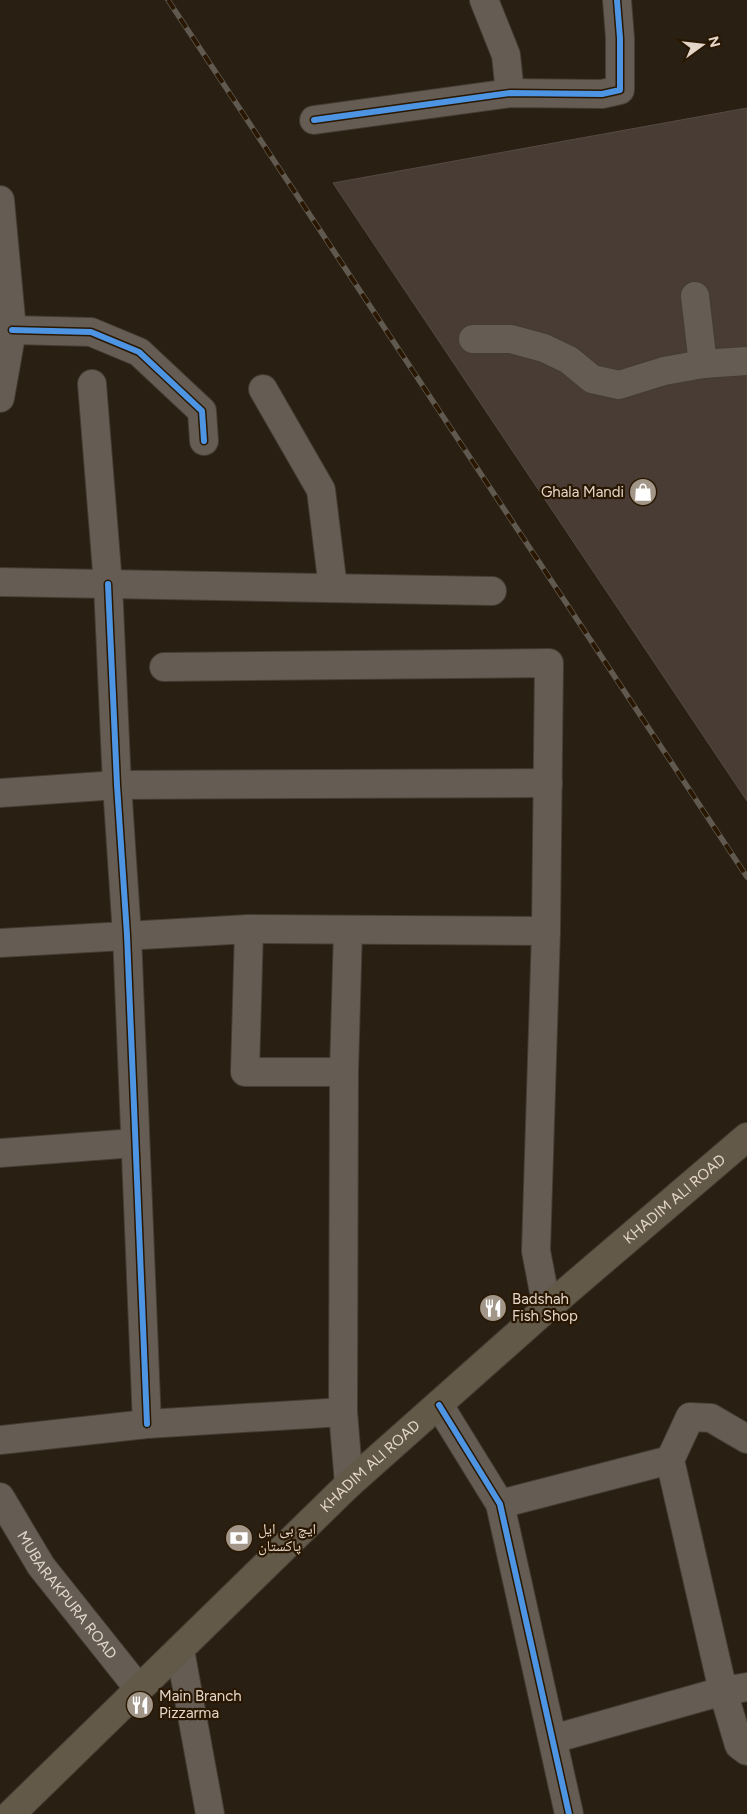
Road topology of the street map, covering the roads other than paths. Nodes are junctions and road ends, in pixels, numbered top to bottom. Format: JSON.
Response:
{"nodes":[{"id":1,"x":484,"y":0,"type":"edge"},
{"id":2,"x":617,"y":0,"type":"edge"},
{"id":3,"x":510,"y":93,"type":"junction"},
{"id":4,"x":314,"y":120,"type":"dead end"},
{"id":5,"x":0,"y":200,"type":"edge"},
{"id":6,"x":3,"y":262,"type":"edge"},
{"id":7,"x":695,"y":296,"type":"dead end"},
{"id":8,"x":12,"y":330,"type":"junction"},
{"id":9,"x":473,"y":339,"type":"dead end"},
{"id":10,"x":747,"y":362,"type":"edge"},
{"id":11,"x":703,"y":364,"type":"junction"},
{"id":12,"x":92,"y":384,"type":"dead end"},
{"id":13,"x":263,"y":389,"type":"dead end"},
{"id":14,"x":0,"y":398,"type":"edge"},
{"id":15,"x":204,"y":440,"type":"dead end"},
{"id":16,"x":0,"y":582,"type":"edge"},
{"id":17,"x":108,"y":584,"type":"junction"},
{"id":18,"x":333,"y":588,"type":"junction"},
{"id":19,"x":492,"y":590,"type":"dead end"},
{"id":20,"x":164,"y":667,"type":"dead end"},
{"id":21,"x":548,"y":783,"type":"junction"},
{"id":22,"x":117,"y":785,"type":"junction"},
{"id":23,"x":0,"y":793,"type":"edge"},
{"id":24,"x":249,"y":929,"type":"junction"},
{"id":25,"x":348,"y":930,"type":"junction"},
{"id":26,"x":546,"y":930,"type":"junction"},
{"id":27,"x":127,"y":935,"type":"junction"},
{"id":28,"x":0,"y":942,"type":"edge"},
{"id":29,"x":344,"y":1072,"type":"junction"},
{"id":30,"x":747,"y":1137,"type":"edge"},
{"id":31,"x":135,"y":1143,"type":"junction"},
{"id":32,"x":0,"y":1153,"type":"edge"},
{"id":33,"x":547,"y":1308,"type":"junction"},
{"id":34,"x":438,"y":1405,"type":"junction"},
{"id":35,"x":343,"y":1412,"type":"junction"},
{"id":36,"x":147,"y":1424,"type":"junction"},
{"id":37,"x":747,"y":1439,"type":"edge"},
{"id":38,"x":0,"y":1440,"type":"edge"},
{"id":39,"x":670,"y":1460,"type":"junction"},
{"id":40,"x":349,"y":1484,"type":"junction"},
{"id":41,"x":0,"y":1497,"type":"edge"},
{"id":42,"x":500,"y":1504,"type":"junction"},
{"id":43,"x":180,"y":1650,"type":"junction"},
{"id":44,"x":735,"y":1689,"type":"edge"},
{"id":45,"x":138,"y":1690,"type":"junction"},
{"id":46,"x":553,"y":1739,"type":"junction"},
{"id":47,"x":747,"y":1750,"type":"edge"},
{"id":48,"x":12,"y":1814,"type":"edge"},
{"id":49,"x":210,"y":1814,"type":"edge"},
{"id":50,"x":569,"y":1814,"type":"edge"}],
"edges":[{"from":1,"to":3,"type":"street"},
{"from":2,"to":3,"type":"street"},
{"from":3,"to":4,"type":"street"},
{"from":5,"to":6,"type":"street"},
{"from":6,"to":8,"type":"street"},
{"from":7,"to":11,"type":"street"},
{"from":8,"to":14,"type":"street"},
{"from":8,"to":15,"type":"street"},
{"from":9,"to":11,"type":"street"},
{"from":10,"to":11,"type":"street"},
{"from":12,"to":17,"type":"street"},
{"from":13,"to":18,"type":"street"},
{"from":16,"to":17,"type":"street"},
{"from":17,"to":18,"type":"street"},
{"from":17,"to":22,"type":"street"},
{"from":18,"to":19,"type":"street"},
{"from":20,"to":21,"type":"street"},
{"from":21,"to":22,"type":"street"},
{"from":21,"to":26,"type":"street"},
{"from":22,"to":23,"type":"street"},
{"from":22,"to":27,"type":"street"},
{"from":24,"to":25,"type":"street"},
{"from":24,"to":27,"type":"street"},
{"from":24,"to":29,"type":"street"},
{"from":25,"to":26,"type":"street"},
{"from":25,"to":29,"type":"street"},
{"from":26,"to":33,"type":"street"},
{"from":27,"to":28,"type":"street"},
{"from":27,"to":31,"type":"street"},
{"from":29,"to":35,"type":"street"},
{"from":30,"to":33,"type":"main road","name":"KHADIM ALI ROAD"},
{"from":31,"to":32,"type":"street"},
{"from":31,"to":36,"type":"street"},
{"from":33,"to":34,"type":"main road","name":"KHADIM ALI ROAD"},
{"from":34,"to":40,"type":"main road","name":"KHADIM ALI ROAD"},
{"from":34,"to":42,"type":"street"},
{"from":35,"to":36,"type":"street"},
{"from":35,"to":40,"type":"street"},
{"from":36,"to":38,"type":"street"},
{"from":37,"to":39,"type":"street"},
{"from":39,"to":42,"type":"street"},
{"from":39,"to":44,"type":"street"},
{"from":40,"to":43,"type":"main road","name":"KHADIM ALI ROAD"},
{"from":41,"to":45,"type":"street","name":"MUBARAKPURA ROAD"},
{"from":42,"to":46,"type":"street"},
{"from":43,"to":45,"type":"main road","name":"KHADIM ALI ROAD"},
{"from":43,"to":49,"type":"street"},
{"from":44,"to":46,"type":"street"},
{"from":44,"to":47,"type":"street"},
{"from":45,"to":48,"type":"main road","name":"KHADIM ALI ROAD"},
{"from":46,"to":50,"type":"street"}]}
